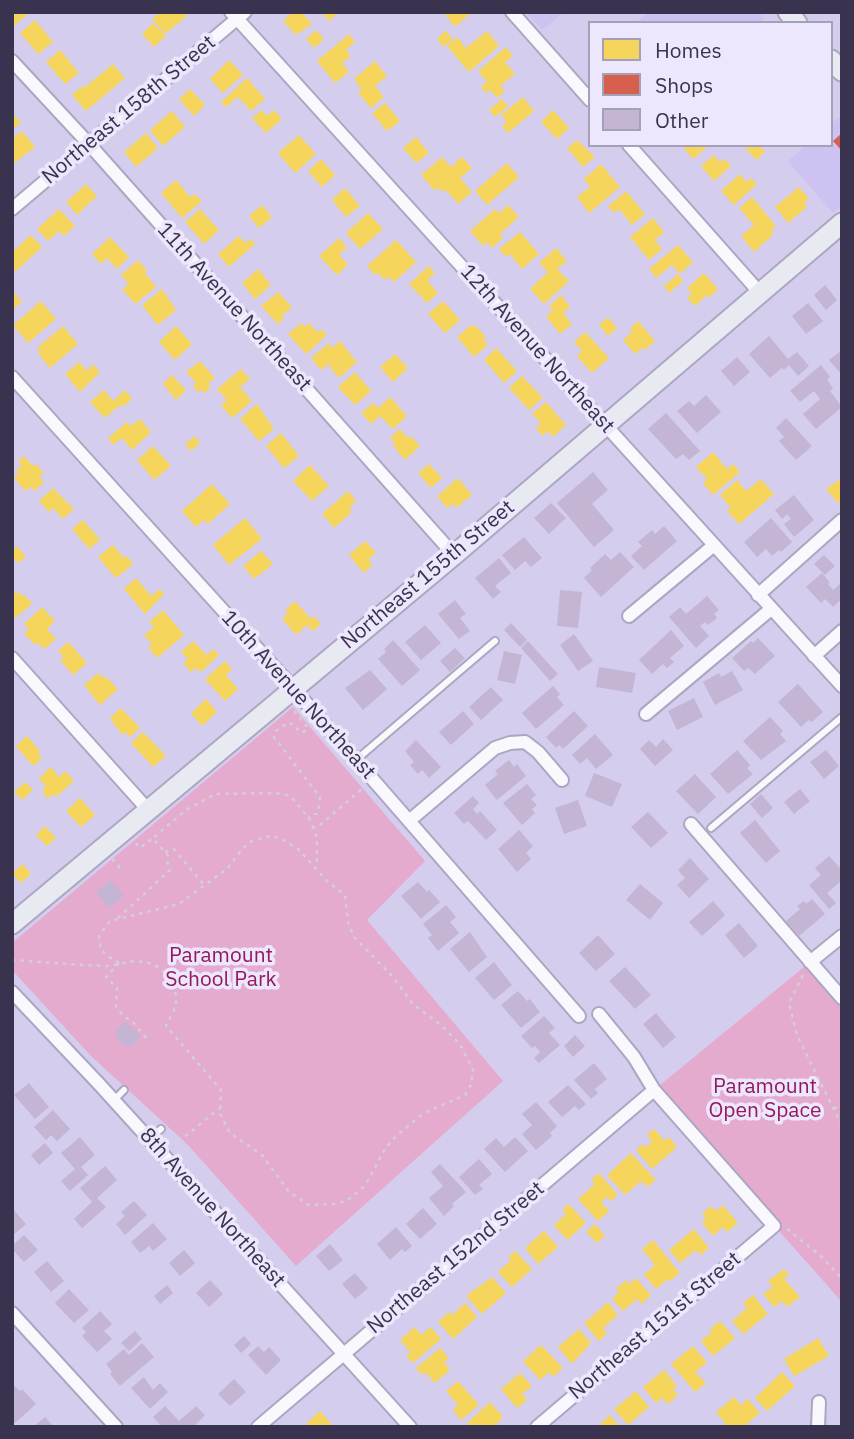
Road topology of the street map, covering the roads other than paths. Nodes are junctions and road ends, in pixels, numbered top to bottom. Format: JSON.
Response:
{"nodes":[{"id":1,"x":512,"y":12,"type":"edge"},
{"id":2,"x":238,"y":14,"type":"edge"},
{"id":3,"x":12,"y":61,"type":"edge"},
{"id":4,"x":588,"y":98,"type":"edge"},
{"id":5,"x":89,"y":144,"type":"junction"},
{"id":6,"x":631,"y":147,"type":"edge"},
{"id":7,"x":12,"y":209,"type":"edge"},
{"id":8,"x":842,"y":223,"type":"edge"},
{"id":9,"x":760,"y":293,"type":"junction"},
{"id":10,"x":12,"y":377,"type":"edge"},
{"id":11,"x":605,"y":425,"type":"junction"},
{"id":12,"x":842,"y":520,"type":"edge"},
{"id":13,"x":713,"y":546,"type":"junction"},
{"id":14,"x":454,"y":555,"type":"junction"},
{"id":15,"x":758,"y":595,"type":"junction"},
{"id":16,"x":771,"y":609,"type":"junction"},
{"id":17,"x":629,"y":616,"type":"dead end"},
{"id":18,"x":842,"y":631,"type":"edge"},
{"id":19,"x":495,"y":641,"type":"dead end"},
{"id":20,"x":814,"y":656,"type":"junction"},
{"id":21,"x":12,"y":658,"type":"edge"},
{"id":22,"x":842,"y":686,"type":"edge"},
{"id":23,"x":294,"y":688,"type":"junction"},
{"id":24,"x":646,"y":714,"type":"dead end"},
{"id":25,"x":842,"y":717,"type":"edge"},
{"id":26,"x":356,"y":760,"type":"junction"},
{"id":27,"x":562,"y":780,"type":"dead end"},
{"id":28,"x":149,"y":811,"type":"junction"},
{"id":29,"x":409,"y":821,"type":"junction"},
{"id":30,"x":691,"y":824,"type":"dead end"},
{"id":31,"x":711,"y":828,"type":"dead end"},
{"id":32,"x":12,"y":924,"type":"edge"},
{"id":33,"x":842,"y":936,"type":"edge"},
{"id":34,"x":810,"y":962,"type":"junction"},
{"id":35,"x":12,"y":992,"type":"edge"},
{"id":36,"x":842,"y":999,"type":"edge"},
{"id":37,"x":599,"y":1014,"type":"dead end"},
{"id":38,"x":579,"y":1016,"type":"dead end"},
{"id":39,"x":124,"y":1090,"type":"dead end"},
{"id":40,"x":653,"y":1090,"type":"junction"},
{"id":41,"x":114,"y":1100,"type":"junction"},
{"id":42,"x":161,"y":1129,"type":"dead end"},
{"id":43,"x":149,"y":1139,"type":"junction"},
{"id":44,"x":12,"y":1313,"type":"edge"},
{"id":45,"x":344,"y":1353,"type":"junction"},
{"id":46,"x":820,"y":1402,"type":"dead end"},
{"id":47,"x":116,"y":1427,"type":"edge"},
{"id":48,"x":258,"y":1427,"type":"edge"},
{"id":49,"x":410,"y":1427,"type":"edge"},
{"id":50,"x":537,"y":1427,"type":"edge"},
{"id":51,"x":818,"y":1427,"type":"edge"}],
"edges":[{"from":1,"to":4,"type":"street"},
{"from":2,"to":5,"type":"street","name":"Northeast 158th Street"},
{"from":2,"to":11,"type":"street","name":"12th Avenue Northeast"},
{"from":3,"to":5,"type":"street","name":"11th Avenue Northeast"},
{"from":5,"to":7,"type":"street","name":"Northeast 158th Street"},
{"from":5,"to":14,"type":"street","name":"11th Avenue Northeast"},
{"from":6,"to":9,"type":"street"},
{"from":8,"to":9,"type":"street","name":"Northeast 155th Street"},
{"from":9,"to":11,"type":"street","name":"Northeast 155th Street"},
{"from":10,"to":23,"type":"street","name":"10th Avenue Northeast"},
{"from":11,"to":13,"type":"street","name":"12th Avenue Northeast"},
{"from":11,"to":14,"type":"street","name":"Northeast 155th Street"},
{"from":12,"to":15,"type":"street"},
{"from":13,"to":15,"type":"street","name":"12th Avenue Northeast"},
{"from":13,"to":17,"type":"street"},
{"from":14,"to":23,"type":"street","name":"Northeast 155th Street"},
{"from":15,"to":16,"type":"street","name":"12th Avenue Northeast"},
{"from":16,"to":20,"type":"street","name":"12th Avenue Northeast"},
{"from":16,"to":24,"type":"street"},
{"from":18,"to":20,"type":"street"},
{"from":19,"to":26,"type":"lane"},
{"from":20,"to":22,"type":"street","name":"12th Avenue Northeast"},
{"from":21,"to":28,"type":"street"},
{"from":23,"to":26,"type":"street","name":"10th Avenue Northeast"},
{"from":23,"to":28,"type":"street","name":"Northeast 155th Street"},
{"from":25,"to":31,"type":"lane"},
{"from":26,"to":29,"type":"street","name":"10th Avenue Northeast"},
{"from":27,"to":29,"type":"street"},
{"from":28,"to":32,"type":"street","name":"Northeast 155th Street"},
{"from":29,"to":38,"type":"street","name":"10th Avenue Northeast"},
{"from":30,"to":34,"type":"street"},
{"from":33,"to":34,"type":"street"},
{"from":34,"to":36,"type":"street"},
{"from":35,"to":41,"type":"street","name":"8th Avenue Northeast"},
{"from":37,"to":40,"type":"street"},
{"from":39,"to":41,"type":"lane"},
{"from":40,"to":45,"type":"street","name":"Northeast 152nd Street"},
{"from":40,"to":50,"type":"street","name":"Northeast 151st Street"},
{"from":41,"to":43,"type":"street","name":"8th Avenue Northeast"},
{"from":42,"to":43,"type":"lane"},
{"from":43,"to":45,"type":"street","name":"8th Avenue Northeast"},
{"from":44,"to":47,"type":"street"},
{"from":45,"to":48,"type":"street","name":"Northeast 152nd Street"},
{"from":45,"to":49,"type":"street","name":"8th Avenue Northeast"},
{"from":46,"to":51,"type":"street"}]}
